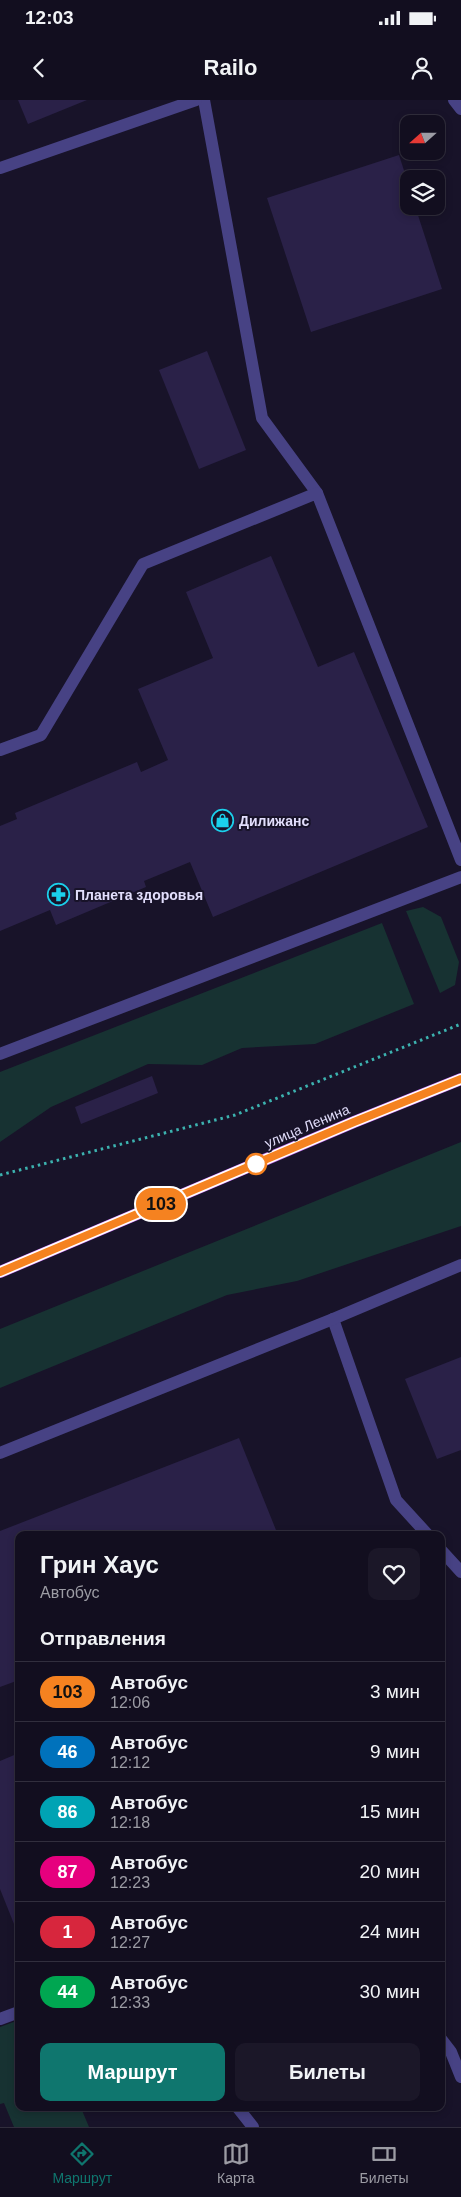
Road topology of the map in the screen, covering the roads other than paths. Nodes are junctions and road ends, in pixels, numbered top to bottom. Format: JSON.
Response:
{"nodes":[{"id":1,"x":196,"y":100,"type":"edge"},
{"id":2,"x":204,"y":100,"type":"edge"},
{"id":3,"x":454,"y":100,"type":"edge"},
{"id":4,"x":461,"y":109,"type":"edge"},
{"id":5,"x":0,"y":168,"type":"edge"},
{"id":6,"x":317,"y":492,"type":"junction"},
{"id":7,"x":0,"y":750,"type":"edge"},
{"id":8,"x":461,"y":860,"type":"edge"},
{"id":9,"x":461,"y":877,"type":"edge"},
{"id":10,"x":0,"y":1054,"type":"edge"},
{"id":11,"x":461,"y":1079,"type":"edge"},
{"id":12,"x":461,"y":1265,"type":"edge"},
{"id":13,"x":0,"y":1272,"type":"edge"},
{"id":14,"x":333,"y":1319,"type":"junction"},
{"id":15,"x":0,"y":1453,"type":"edge"},
{"id":16,"x":424,"y":1531,"type":"edge"},
{"id":17,"x":445,"y":1554,"type":"edge"},
{"id":18,"x":461,"y":1572,"type":"edge"},
{"id":19,"x":15,"y":2013,"type":"edge"},
{"id":20,"x":0,"y":2019,"type":"edge"},
{"id":21,"x":445,"y":2045,"type":"edge"},
{"id":22,"x":461,"y":2077,"type":"edge"},
{"id":23,"x":240,"y":2111,"type":"edge"},
{"id":24,"x":253,"y":2127,"type":"edge"}],
"edges":[{"from":1,"to":5,"type":"street"},
{"from":2,"to":6,"type":"street"},
{"from":3,"to":4,"type":"street"},
{"from":6,"to":7,"type":"street"},
{"from":6,"to":8,"type":"street"},
{"from":9,"to":10,"type":"street"},
{"from":11,"to":13,"type":"main road","name":"улица Ленина"},
{"from":12,"to":14,"type":"street"},
{"from":14,"to":15,"type":"street"},
{"from":14,"to":16,"type":"street"},
{"from":17,"to":18,"type":"street"},
{"from":19,"to":20,"type":"street"},
{"from":21,"to":22,"type":"street"},
{"from":23,"to":24,"type":"street"}]}
